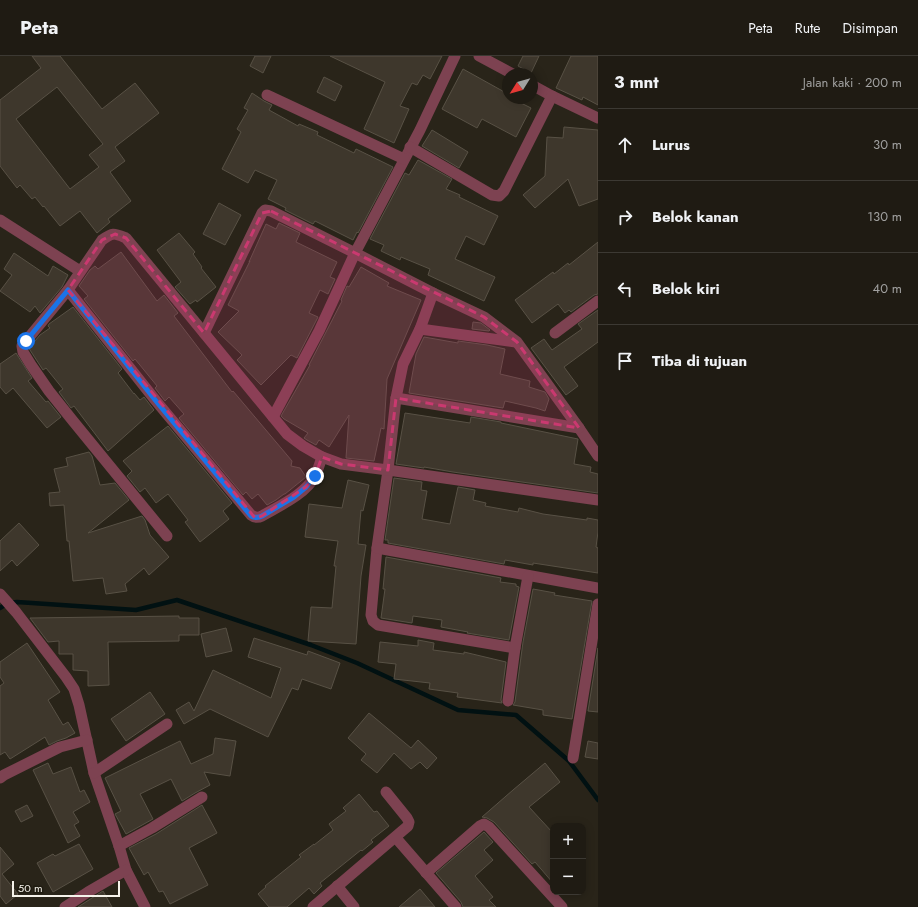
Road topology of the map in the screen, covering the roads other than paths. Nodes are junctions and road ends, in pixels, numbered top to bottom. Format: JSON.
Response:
{"nodes":[{"id":1,"x":455,"y":56,"type":"edge"},
{"id":2,"x":479,"y":56,"type":"edge"},
{"id":3,"x":502,"y":68,"type":"edge"},
{"id":4,"x":538,"y":88,"type":"edge"},
{"id":5,"x":266,"y":95,"type":"dead end"},
{"id":6,"x":552,"y":96,"type":"junction"},
{"id":7,"x":598,"y":118,"type":"edge"},
{"id":8,"x":410,"y":147,"type":"junction"},
{"id":9,"x":404,"y":159,"type":"junction"},
{"id":10,"x":0,"y":220,"type":"edge"},
{"id":11,"x":355,"y":252,"type":"junction"},
{"id":12,"x":80,"y":271,"type":"junction"},
{"id":13,"x":68,"y":290,"type":"junction"},
{"id":14,"x":433,"y":293,"type":"junction"},
{"id":15,"x":598,"y":301,"type":"edge"},
{"id":16,"x":420,"y":329,"type":"junction"},
{"id":17,"x":204,"y":333,"type":"junction"},
{"id":18,"x":555,"y":333,"type":"dead end"},
{"id":19,"x":517,"y":342,"type":"junction"},
{"id":20,"x":396,"y":398,"type":"junction"},
{"id":21,"x":273,"y":417,"type":"junction"},
{"id":22,"x":579,"y":428,"type":"junction"},
{"id":23,"x":598,"y":456,"type":"edge"},
{"id":24,"x":322,"y":458,"type":"junction"},
{"id":25,"x":388,"y":470,"type":"junction"},
{"id":26,"x":598,"y":500,"type":"edge"},
{"id":27,"x":167,"y":536,"type":"dead end"},
{"id":28,"x":377,"y":548,"type":"junction"},
{"id":29,"x":528,"y":576,"type":"junction"},
{"id":30,"x":598,"y":588,"type":"edge"},
{"id":31,"x":1,"y":594,"type":"edge"},
{"id":32,"x":598,"y":604,"type":"edge"},
{"id":33,"x":515,"y":648,"type":"junction"},
{"id":34,"x":508,"y":701,"type":"dead end"},
{"id":35,"x":166,"y":724,"type":"dead end"},
{"id":36,"x":87,"y":740,"type":"junction"},
{"id":37,"x":573,"y":758,"type":"dead end"},
{"id":38,"x":94,"y":773,"type":"junction"},
{"id":39,"x":1,"y":775,"type":"edge"},
{"id":40,"x":386,"y":792,"type":"dead end"},
{"id":41,"x":202,"y":797,"type":"dead end"},
{"id":42,"x":396,"y":838,"type":"junction"},
{"id":43,"x":120,"y":846,"type":"junction"},
{"id":44,"x":126,"y":870,"type":"junction"},
{"id":45,"x":426,"y":873,"type":"junction"},
{"id":46,"x":337,"y":886,"type":"junction"},
{"id":47,"x":65,"y":907,"type":"edge"},
{"id":48,"x":145,"y":907,"type":"edge"},
{"id":49,"x":313,"y":907,"type":"edge"},
{"id":50,"x":354,"y":907,"type":"edge"},
{"id":51,"x":456,"y":907,"type":"edge"},
{"id":52,"x":562,"y":907,"type":"edge"}],
"edges":[{"from":1,"to":8,"type":"street"},
{"from":2,"to":3,"type":"street"},
{"from":4,"to":6,"type":"street"},
{"from":5,"to":9,"type":"street"},
{"from":6,"to":7,"type":"street"},
{"from":6,"to":8,"type":"street"},
{"from":8,"to":9,"type":"street"},
{"from":9,"to":11,"type":"street"},
{"from":10,"to":12,"type":"street"},
{"from":11,"to":14,"type":"street"},
{"from":11,"to":17,"type":"street"},
{"from":11,"to":21,"type":"street"},
{"from":12,"to":13,"type":"street"},
{"from":12,"to":17,"type":"street"},
{"from":13,"to":24,"type":"street"},
{"from":13,"to":27,"type":"street"},
{"from":14,"to":16,"type":"street"},
{"from":14,"to":19,"type":"street"},
{"from":15,"to":18,"type":"street"},
{"from":16,"to":19,"type":"street"},
{"from":16,"to":20,"type":"street"},
{"from":17,"to":21,"type":"street"},
{"from":19,"to":22,"type":"street"},
{"from":20,"to":22,"type":"street"},
{"from":20,"to":25,"type":"street"},
{"from":21,"to":24,"type":"street"},
{"from":22,"to":23,"type":"street"},
{"from":24,"to":25,"type":"street"},
{"from":25,"to":26,"type":"street"},
{"from":25,"to":28,"type":"street"},
{"from":28,"to":29,"type":"street"},
{"from":28,"to":33,"type":"street"},
{"from":29,"to":30,"type":"street"},
{"from":29,"to":33,"type":"street"},
{"from":31,"to":36,"type":"street"},
{"from":32,"to":37,"type":"street"},
{"from":33,"to":34,"type":"street"},
{"from":35,"to":38,"type":"street"},
{"from":36,"to":38,"type":"street"},
{"from":36,"to":39,"type":"street"},
{"from":38,"to":43,"type":"street"},
{"from":40,"to":42,"type":"street"},
{"from":41,"to":43,"type":"street"},
{"from":42,"to":45,"type":"street"},
{"from":42,"to":46,"type":"street"},
{"from":43,"to":44,"type":"street"},
{"from":44,"to":47,"type":"street"},
{"from":44,"to":48,"type":"street"},
{"from":45,"to":51,"type":"street"},
{"from":45,"to":52,"type":"street"},
{"from":46,"to":49,"type":"street"},
{"from":46,"to":50,"type":"street"}]}
